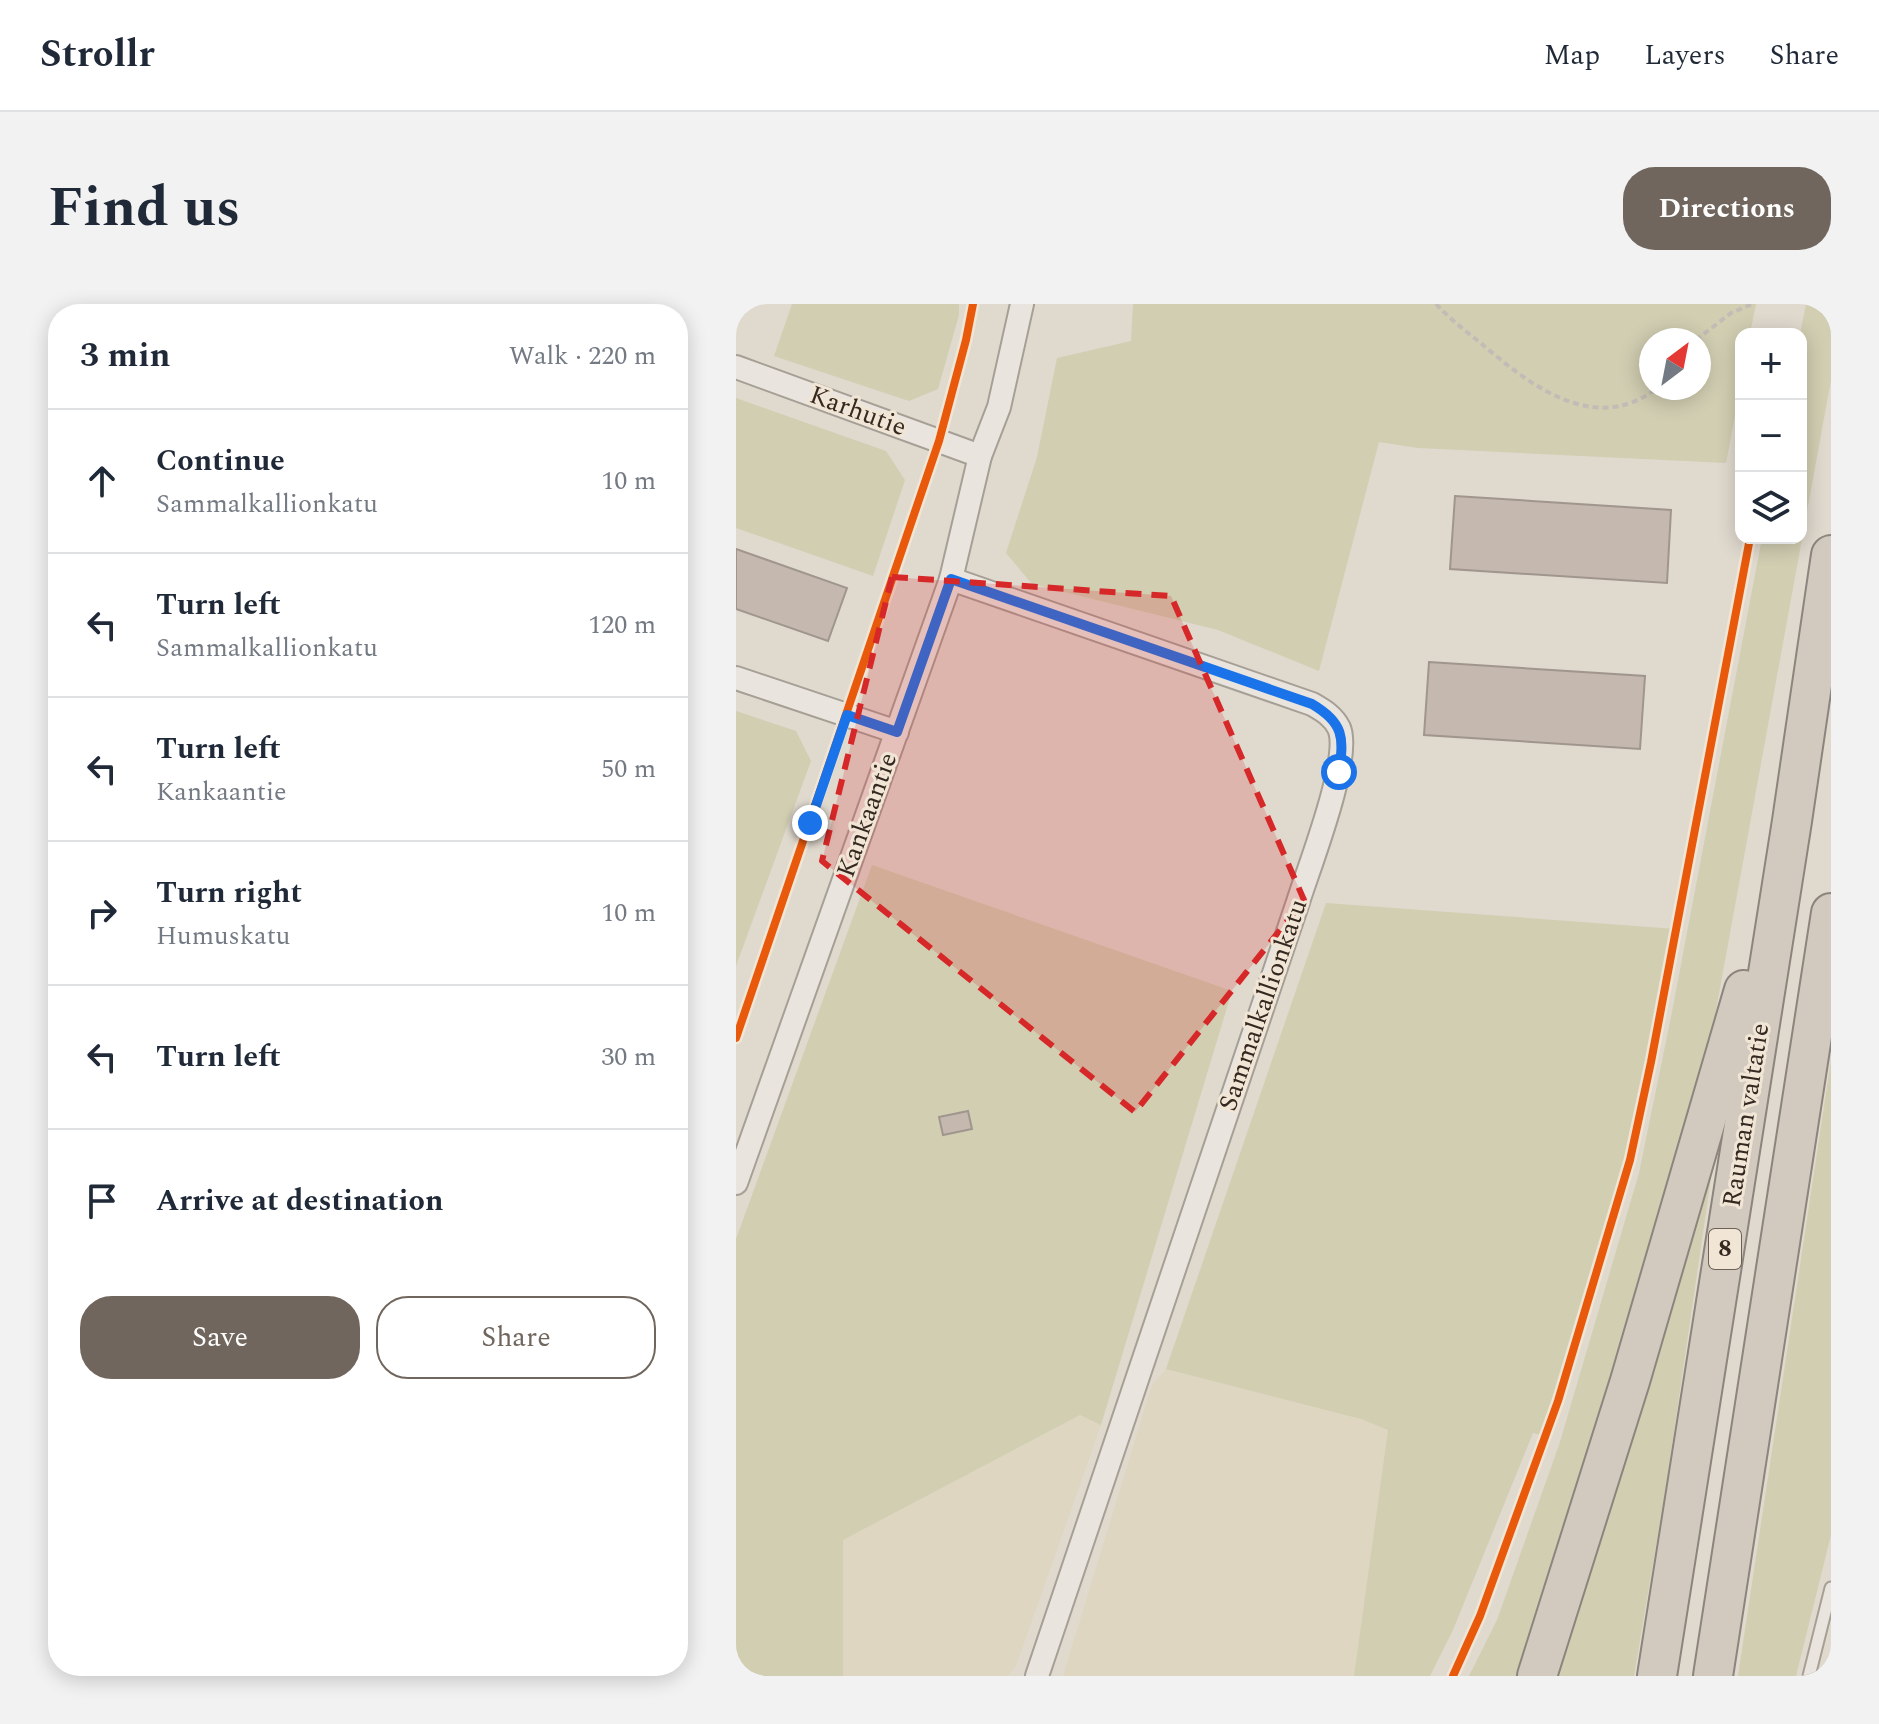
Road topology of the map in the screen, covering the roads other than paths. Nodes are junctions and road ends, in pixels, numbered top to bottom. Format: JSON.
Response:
{"nodes":[{"id":1,"x":1022,"y":304,"type":"edge"},
{"id":2,"x":736,"y":367,"type":"edge"},
{"id":3,"x":980,"y":456,"type":"junction"},
{"id":4,"x":1831,"y":555,"type":"edge"},
{"id":5,"x":951,"y":579,"type":"junction"},
{"id":6,"x":736,"y":678,"type":"edge"},
{"id":7,"x":897,"y":732,"type":"junction"},
{"id":8,"x":1792,"y":821,"type":"junction"},
{"id":9,"x":1831,"y":913,"type":"edge"},
{"id":10,"x":736,"y":1183,"type":"edge"},
{"id":11,"x":1831,"y":1588,"type":"edge"},
{"id":12,"x":1037,"y":1676,"type":"edge"},
{"id":13,"x":1537,"y":1676,"type":"edge"},
{"id":14,"x":1657,"y":1676,"type":"edge"},
{"id":15,"x":1713,"y":1676,"type":"edge"},
{"id":16,"x":1809,"y":1676,"type":"edge"}],
"edges":[{"from":1,"to":3,"type":"street","name":"Kankaantie"},
{"from":2,"to":3,"type":"street","name":"Karhutie"},
{"from":3,"to":5,"type":"street","name":"Kankaantie"},
{"from":4,"to":8,"type":"highway","name":"Rauman valtatie","number":"8"},
{"from":5,"to":7,"type":"street","name":"Kankaantie"},
{"from":5,"to":12,"type":"street","name":"Sammalkallionkatu"},
{"from":6,"to":7,"type":"street"},
{"from":7,"to":10,"type":"street","name":"Kankaantie"},
{"from":8,"to":13,"type":"highway"},
{"from":8,"to":14,"type":"highway","name":"Rauman valtatie","number":"8"},
{"from":9,"to":15,"type":"highway","name":"Rauman valtatie","number":"8"},
{"from":11,"to":16,"type":"lane"}]}
